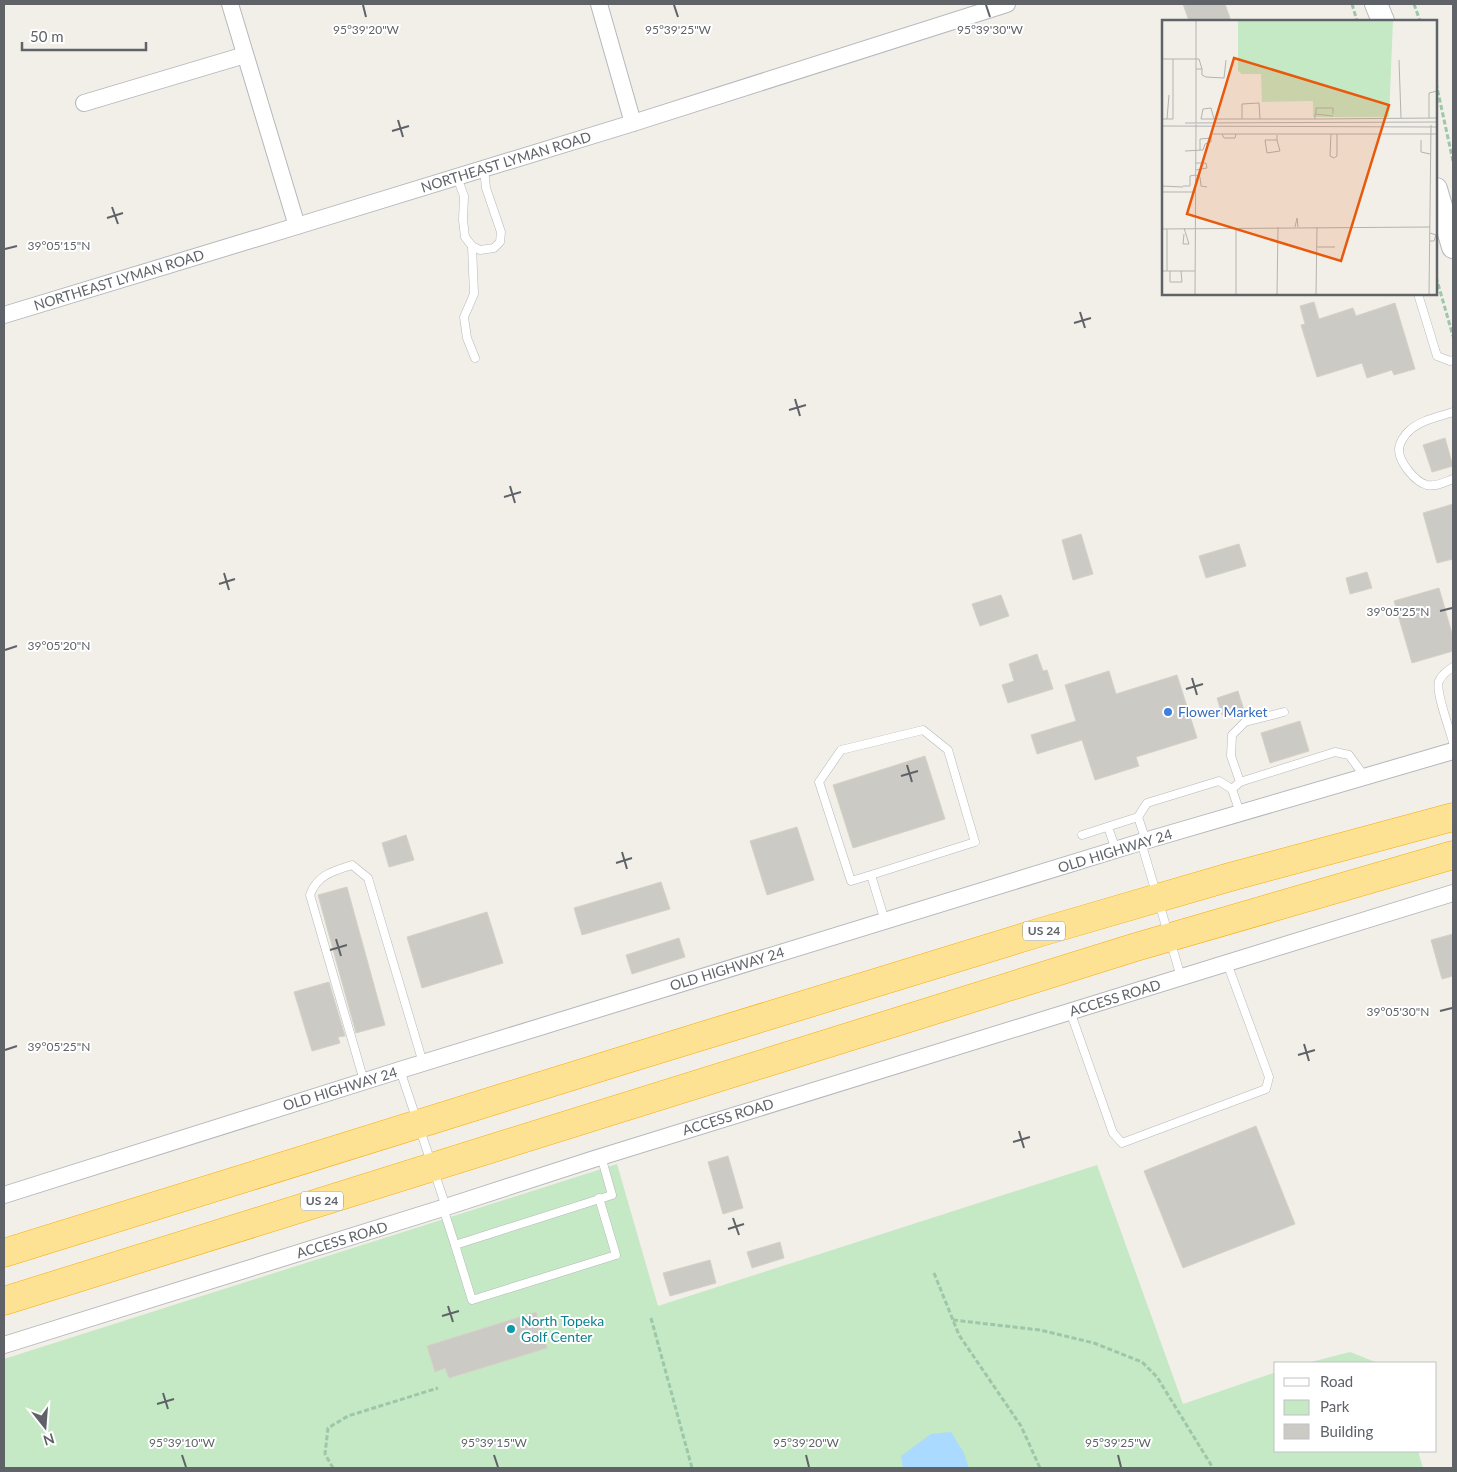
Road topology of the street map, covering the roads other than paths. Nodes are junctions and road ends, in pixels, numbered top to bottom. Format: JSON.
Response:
{"nodes":[{"id":1,"x":230,"y":4,"type":"edge"},
{"id":2,"x":599,"y":4,"type":"edge"},
{"id":3,"x":1376,"y":4,"type":"edge"},
{"id":4,"x":999,"y":5,"type":"edge"},
{"id":5,"x":1383,"y":20,"type":"edge"},
{"id":6,"x":245,"y":55,"type":"junction"},
{"id":7,"x":84,"y":103,"type":"dead end"},
{"id":8,"x":633,"y":123,"type":"junction"},
{"id":9,"x":484,"y":168,"type":"junction"},
{"id":10,"x":457,"y":177,"type":"junction"},
{"id":11,"x":1437,"y":190,"type":"edge"},
{"id":12,"x":1448,"y":210,"type":"edge"},
{"id":13,"x":297,"y":226,"type":"junction"},
{"id":14,"x":472,"y":246,"type":"junction"},
{"id":15,"x":1453,"y":247,"type":"edge"},
{"id":16,"x":1418,"y":295,"type":"edge"},
{"id":17,"x":4,"y":315,"type":"edge"},
{"id":18,"x":475,"y":358,"type":"dead end"},
{"id":19,"x":1453,"y":360,"type":"edge"},
{"id":20,"x":1453,"y":412,"type":"edge"},
{"id":21,"x":1453,"y":479,"type":"edge"},
{"id":22,"x":1453,"y":667,"type":"edge"},
{"id":23,"x":1453,"y":710,"type":"edge"},
{"id":24,"x":1284,"y":712,"type":"dead end"},
{"id":25,"x":1444,"y":713,"type":"junction"},
{"id":26,"x":1453,"y":742,"type":"edge"},
{"id":27,"x":1453,"y":751,"type":"edge"},
{"id":28,"x":1365,"y":777,"type":"junction"},
{"id":29,"x":1240,"y":782,"type":"junction"},
{"id":30,"x":1232,"y":789,"type":"junction"},
{"id":31,"x":1240,"y":813,"type":"junction"},
{"id":32,"x":1138,"y":817,"type":"junction"},
{"id":33,"x":1453,"y":817,"type":"edge"},
{"id":34,"x":1108,"y":827,"type":"junction"},
{"id":35,"x":1082,"y":835,"type":"dead end"},
{"id":36,"x":1143,"y":841,"type":"junction"},
{"id":37,"x":1116,"y":850,"type":"junction"},
{"id":38,"x":1453,"y":855,"type":"edge"},
{"id":39,"x":871,"y":875,"type":"junction"},
{"id":40,"x":1453,"y":893,"type":"edge"},
{"id":41,"x":1156,"y":898,"type":"junction"},
{"id":42,"x":885,"y":921,"type":"junction"},
{"id":43,"x":1169,"y":938,"type":"junction"},
{"id":44,"x":1227,"y":963,"type":"junction"},
{"id":45,"x":1181,"y":977,"type":"junction"},
{"id":46,"x":1070,"y":1011,"type":"junction"},
{"id":47,"x":423,"y":1063,"type":"junction"},
{"id":48,"x":400,"y":1070,"type":"junction"},
{"id":49,"x":364,"y":1081,"type":"junction"},
{"id":50,"x":418,"y":1124,"type":"junction"},
{"id":51,"x":601,"y":1156,"type":"junction"},
{"id":52,"x":432,"y":1166,"type":"junction"},
{"id":53,"x":4,"y":1195,"type":"edge"},
{"id":54,"x":600,"y":1198,"type":"junction"},
{"id":55,"x":445,"y":1208,"type":"junction"},
{"id":56,"x":455,"y":1245,"type":"junction"},
{"id":57,"x":4,"y":1253,"type":"edge"},
{"id":58,"x":4,"y":1301,"type":"edge"},
{"id":59,"x":4,"y":1345,"type":"edge"}],
"edges":[{"from":1,"to":6,"type":"street"},
{"from":2,"to":8,"type":"street"},
{"from":3,"to":5,"type":"main road"},
{"from":4,"to":8,"type":"street","name":"NORTHEAST LYMAN ROAD"},
{"from":6,"to":7,"type":"street"},
{"from":6,"to":13,"type":"street"},
{"from":8,"to":9,"type":"street","name":"NORTHEAST LYMAN ROAD"},
{"from":9,"to":10,"type":"street","name":"NORTHEAST LYMAN ROAD"},
{"from":9,"to":14,"type":"lane"},
{"from":10,"to":13,"type":"street","name":"NORTHEAST LYMAN ROAD"},
{"from":10,"to":14,"type":"lane"},
{"from":11,"to":12,"type":"main road"},
{"from":12,"to":15,"type":"main road"},
{"from":13,"to":17,"type":"street","name":"NORTHEAST LYMAN ROAD"},
{"from":14,"to":18,"type":"lane"},
{"from":16,"to":19,"type":"lane"},
{"from":20,"to":21,"type":"lane"},
{"from":22,"to":25,"type":"lane"},
{"from":23,"to":25,"type":"lane"},
{"from":24,"to":29,"type":"lane"},
{"from":25,"to":26,"type":"lane"},
{"from":27,"to":28,"type":"street","name":"OLD HIGHWAY 24"},
{"from":28,"to":29,"type":"lane"},
{"from":28,"to":31,"type":"street","name":"OLD HIGHWAY 24"},
{"from":29,"to":30,"type":"lane"},
{"from":30,"to":31,"type":"lane"},
{"from":30,"to":32,"type":"lane"},
{"from":31,"to":36,"type":"street","name":"OLD HIGHWAY 24"},
{"from":32,"to":34,"type":"lane"},
{"from":32,"to":36,"type":"lane"},
{"from":33,"to":41,"type":"highway","number":"US 24"},
{"from":34,"to":35,"type":"lane"},
{"from":34,"to":37,"type":"lane"},
{"from":36,"to":37,"type":"street","name":"OLD HIGHWAY 24"},
{"from":36,"to":41,"type":"lane"},
{"from":37,"to":42,"type":"street","name":"OLD HIGHWAY 24"},
{"from":38,"to":43,"type":"highway","number":"US 24"},
{"from":39,"to":39,"type":"lane"},
{"from":39,"to":42,"type":"lane"},
{"from":40,"to":44,"type":"street","name":"ACCESS ROAD"},
{"from":41,"to":43,"type":"lane"},
{"from":41,"to":50,"type":"highway","number":"US 24"},
{"from":42,"to":47,"type":"street","name":"OLD HIGHWAY 24"},
{"from":43,"to":45,"type":"lane"},
{"from":43,"to":52,"type":"highway","number":"US 24"},
{"from":44,"to":45,"type":"street","name":"ACCESS ROAD"},
{"from":44,"to":46,"type":"lane"},
{"from":45,"to":46,"type":"street","name":"ACCESS ROAD"},
{"from":46,"to":51,"type":"street","name":"ACCESS ROAD"},
{"from":47,"to":48,"type":"street","name":"OLD HIGHWAY 24"},
{"from":47,"to":49,"type":"lane"},
{"from":48,"to":49,"type":"street","name":"OLD HIGHWAY 24"},
{"from":48,"to":50,"type":"lane"},
{"from":49,"to":53,"type":"street","name":"OLD HIGHWAY 24"},
{"from":50,"to":52,"type":"lane"},
{"from":50,"to":57,"type":"highway","number":"US 24"},
{"from":51,"to":54,"type":"lane"},
{"from":51,"to":55,"type":"street","name":"ACCESS ROAD"},
{"from":52,"to":55,"type":"lane"},
{"from":52,"to":58,"type":"highway","number":"US 24"},
{"from":54,"to":56,"type":"lane"},
{"from":54,"to":56,"type":"lane"},
{"from":55,"to":56,"type":"lane"},
{"from":55,"to":59,"type":"street","name":"ACCESS ROAD"}]}
